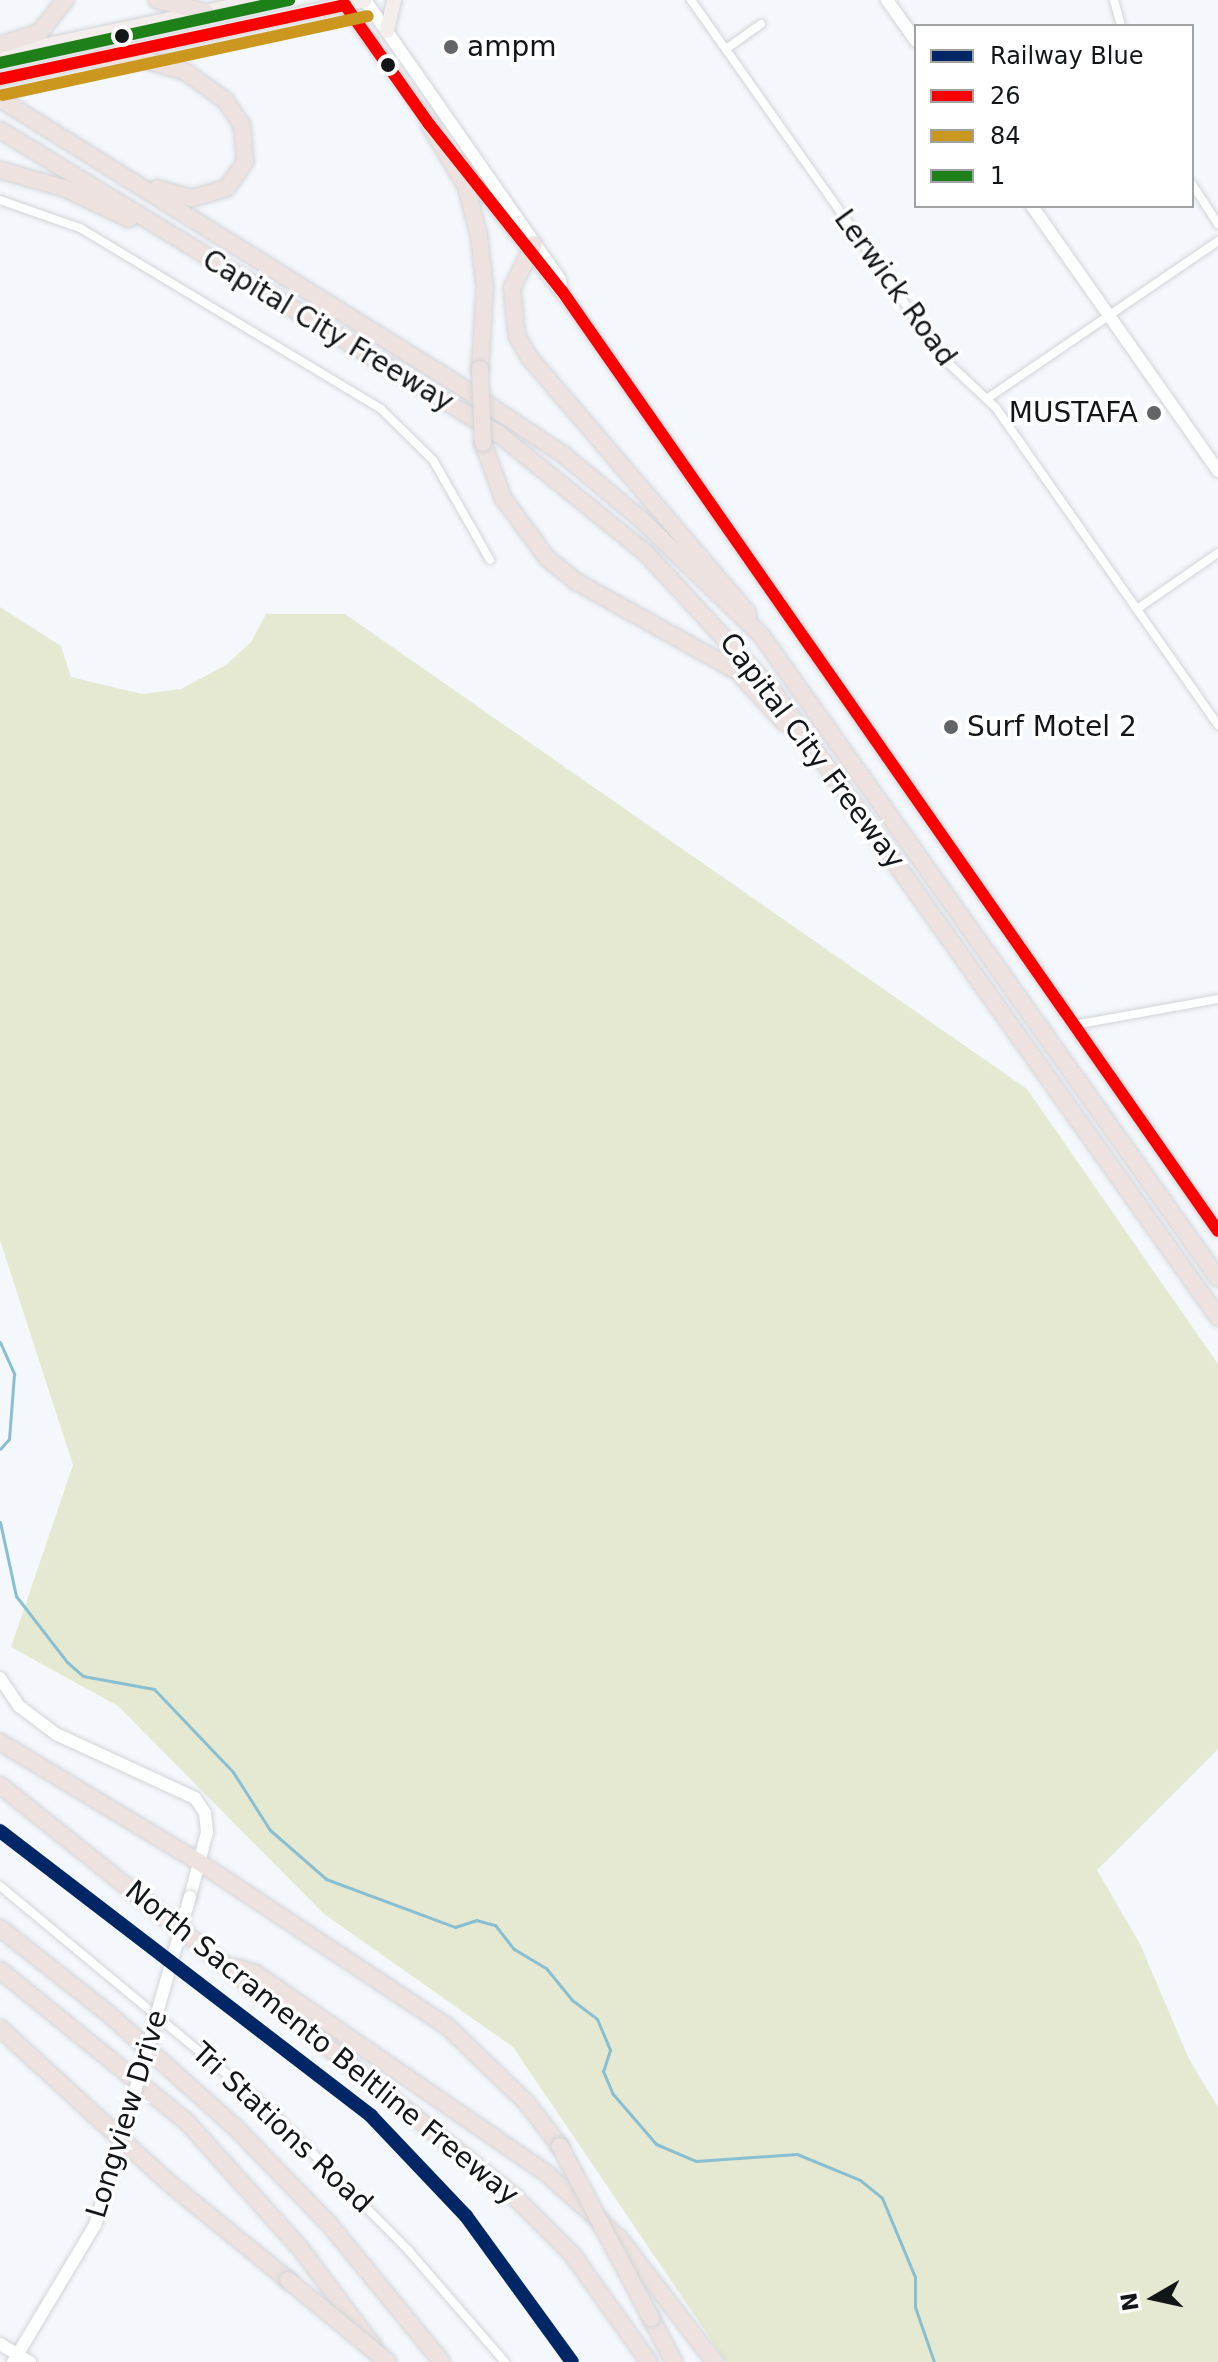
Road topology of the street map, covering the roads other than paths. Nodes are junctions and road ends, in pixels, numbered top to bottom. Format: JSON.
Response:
{"nodes":[{"id":1,"x":65,"y":0,"type":"edge"},
{"id":2,"x":157,"y":0,"type":"edge"},
{"id":3,"x":260,"y":0,"type":"edge"},
{"id":4,"x":365,"y":0,"type":"edge"},
{"id":5,"x":394,"y":0,"type":"edge"},
{"id":6,"x":691,"y":0,"type":"edge"},
{"id":7,"x":887,"y":0,"type":"edge"},
{"id":8,"x":1114,"y":0,"type":"edge"},
{"id":9,"x":343,"y":2,"type":"edge"},
{"id":10,"x":206,"y":12,"type":"junction"},
{"id":11,"x":761,"y":24,"type":"dead end"},
{"id":12,"x":1120,"y":24,"type":"edge"},
{"id":13,"x":387,"y":31,"type":"junction"},
{"id":14,"x":914,"y":38,"type":"edge"},
{"id":15,"x":0,"y":45,"type":"edge"},
{"id":16,"x":726,"y":49,"type":"junction"},
{"id":17,"x":0,"y":55,"type":"edge"},
{"id":18,"x":92,"y":59,"type":"junction"},
{"id":19,"x":0,"y":79,"type":"edge"},
{"id":20,"x":0,"y":99,"type":"edge"},
{"id":21,"x":429,"y":124,"type":"junction"},
{"id":22,"x":0,"y":130,"type":"edge"},
{"id":23,"x":0,"y":170,"type":"edge"},
{"id":24,"x":125,"y":176,"type":"junction"},
{"id":25,"x":1194,"y":187,"type":"edge"},
{"id":26,"x":0,"y":200,"type":"edge"},
{"id":27,"x":1033,"y":208,"type":"edge"},
{"id":28,"x":1218,"y":224,"type":"edge"},
{"id":29,"x":1218,"y":241,"type":"edge"},
{"id":30,"x":531,"y":247,"type":"junction"},
{"id":31,"x":205,"y":256,"type":"junction"},
{"id":32,"x":1107,"y":314,"type":"junction"},
{"id":33,"x":988,"y":398,"type":"junction"},
{"id":34,"x":1218,"y":471,"type":"edge"},
{"id":35,"x":1218,"y":553,"type":"edge"},
{"id":36,"x":490,"y":560,"type":"dead end"},
{"id":37,"x":1137,"y":609,"type":"junction"},
{"id":38,"x":761,"y":635,"type":"junction"},
{"id":39,"x":1218,"y":725,"type":"edge"},
{"id":40,"x":864,"y":816,"type":"junction"},
{"id":41,"x":1218,"y":999,"type":"edge"},
{"id":42,"x":1074,"y":1025,"type":"junction"},
{"id":43,"x":1218,"y":1231,"type":"edge"},
{"id":44,"x":1218,"y":1278,"type":"edge"},
{"id":45,"x":1218,"y":1317,"type":"edge"},
{"id":46,"x":0,"y":1678,"type":"edge"},
{"id":47,"x":0,"y":1742,"type":"edge"},
{"id":48,"x":0,"y":1785,"type":"edge"},
{"id":49,"x":199,"y":1862,"type":"junction"},
{"id":50,"x":0,"y":1886,"type":"edge"},
{"id":51,"x":0,"y":1928,"type":"edge"},
{"id":52,"x":225,"y":1965,"type":"junction"},
{"id":53,"x":0,"y":1970,"type":"edge"},
{"id":54,"x":0,"y":2028,"type":"edge"},
{"id":55,"x":123,"y":2143,"type":"junction"},
{"id":56,"x":0,"y":2344,"type":"edge"},
{"id":57,"x":15,"y":2358,"type":"edge"},
{"id":58,"x":30,"y":2362,"type":"edge"},
{"id":59,"x":387,"y":2362,"type":"edge"},
{"id":60,"x":442,"y":2362,"type":"edge"},
{"id":61,"x":505,"y":2362,"type":"edge"},
{"id":62,"x":649,"y":2362,"type":"edge"},
{"id":63,"x":674,"y":2362,"type":"edge"},
{"id":64,"x":715,"y":2362,"type":"edge"}],
"edges":[{"from":1,"to":15,"type":"highway"},
{"from":2,"to":10,"type":"highway"},
{"from":3,"to":10,"type":"main road"},
{"from":4,"to":9,"type":"main road"},
{"from":4,"to":13,"type":"main road"},
{"from":5,"to":13,"type":"main road"},
{"from":6,"to":16,"type":"street","name":"Lerwick Road"},
{"from":7,"to":14,"type":"main road"},
{"from":8,"to":12,"type":"street"},
{"from":9,"to":18,"type":"main road"},
{"from":9,"to":21,"type":"main road"},
{"from":10,"to":17,"type":"main road"},
{"from":11,"to":16,"type":"street"},
{"from":13,"to":30,"type":"main road"},
{"from":16,"to":33,"type":"street","name":"Lerwick Road"},
{"from":18,"to":19,"type":"main road"},
{"from":18,"to":24,"type":"highway"},
{"from":20,"to":24,"type":"highway","name":"Capital City Freeway"},
{"from":21,"to":30,"type":"main road"},
{"from":21,"to":40,"type":"highway","bridge":true},
{"from":22,"to":31,"type":"highway","name":"Capital City Freeway"},
{"from":23,"to":31,"type":"highway"},
{"from":24,"to":38,"type":"highway","name":"Capital City Freeway"},
{"from":25,"to":28,"type":"street"},
{"from":26,"to":36,"type":"street"},
{"from":27,"to":32,"type":"main road"},
{"from":29,"to":32,"type":"street"},
{"from":30,"to":38,"type":"highway"},
{"from":30,"to":42,"type":"main road"},
{"from":31,"to":40,"type":"highway","name":"Capital City Freeway"},
{"from":32,"to":33,"type":"street"},
{"from":32,"to":34,"type":"main road"},
{"from":33,"to":37,"type":"street","name":"Lerwick Road"},
{"from":35,"to":37,"type":"street"},
{"from":37,"to":39,"type":"street","name":"Lerwick Road"},
{"from":38,"to":44,"type":"highway","name":"Capital City Freeway"},
{"from":40,"to":45,"type":"highway","name":"Capital City Freeway"},
{"from":41,"to":42,"type":"street"},
{"from":42,"to":43,"type":"main road"},
{"from":46,"to":49,"type":"main road","name":"Longview Drive"},
{"from":47,"to":49,"type":"highway"},
{"from":48,"to":52,"type":"highway","name":"North Sacramento Beltline Freeway"},
{"from":49,"to":55,"type":"main road","name":"Longview Drive","bridge":true},
{"from":49,"to":63,"type":"highway","bridge":true},
{"from":50,"to":61,"type":"street","name":"Tri Stations Road"},
{"from":51,"to":60,"type":"highway"},
{"from":52,"to":62,"type":"highway","name":"North Sacramento Beltline Freeway"},
{"from":52,"to":64,"type":"highway"},
{"from":53,"to":59,"type":"highway"},
{"from":54,"to":55,"type":"highway"},
{"from":55,"to":57,"type":"main road","name":"Longview Drive"},
{"from":55,"to":59,"type":"highway","bridge":true},
{"from":56,"to":57,"type":"main road"},
{"from":57,"to":58,"type":"main road"}]}
